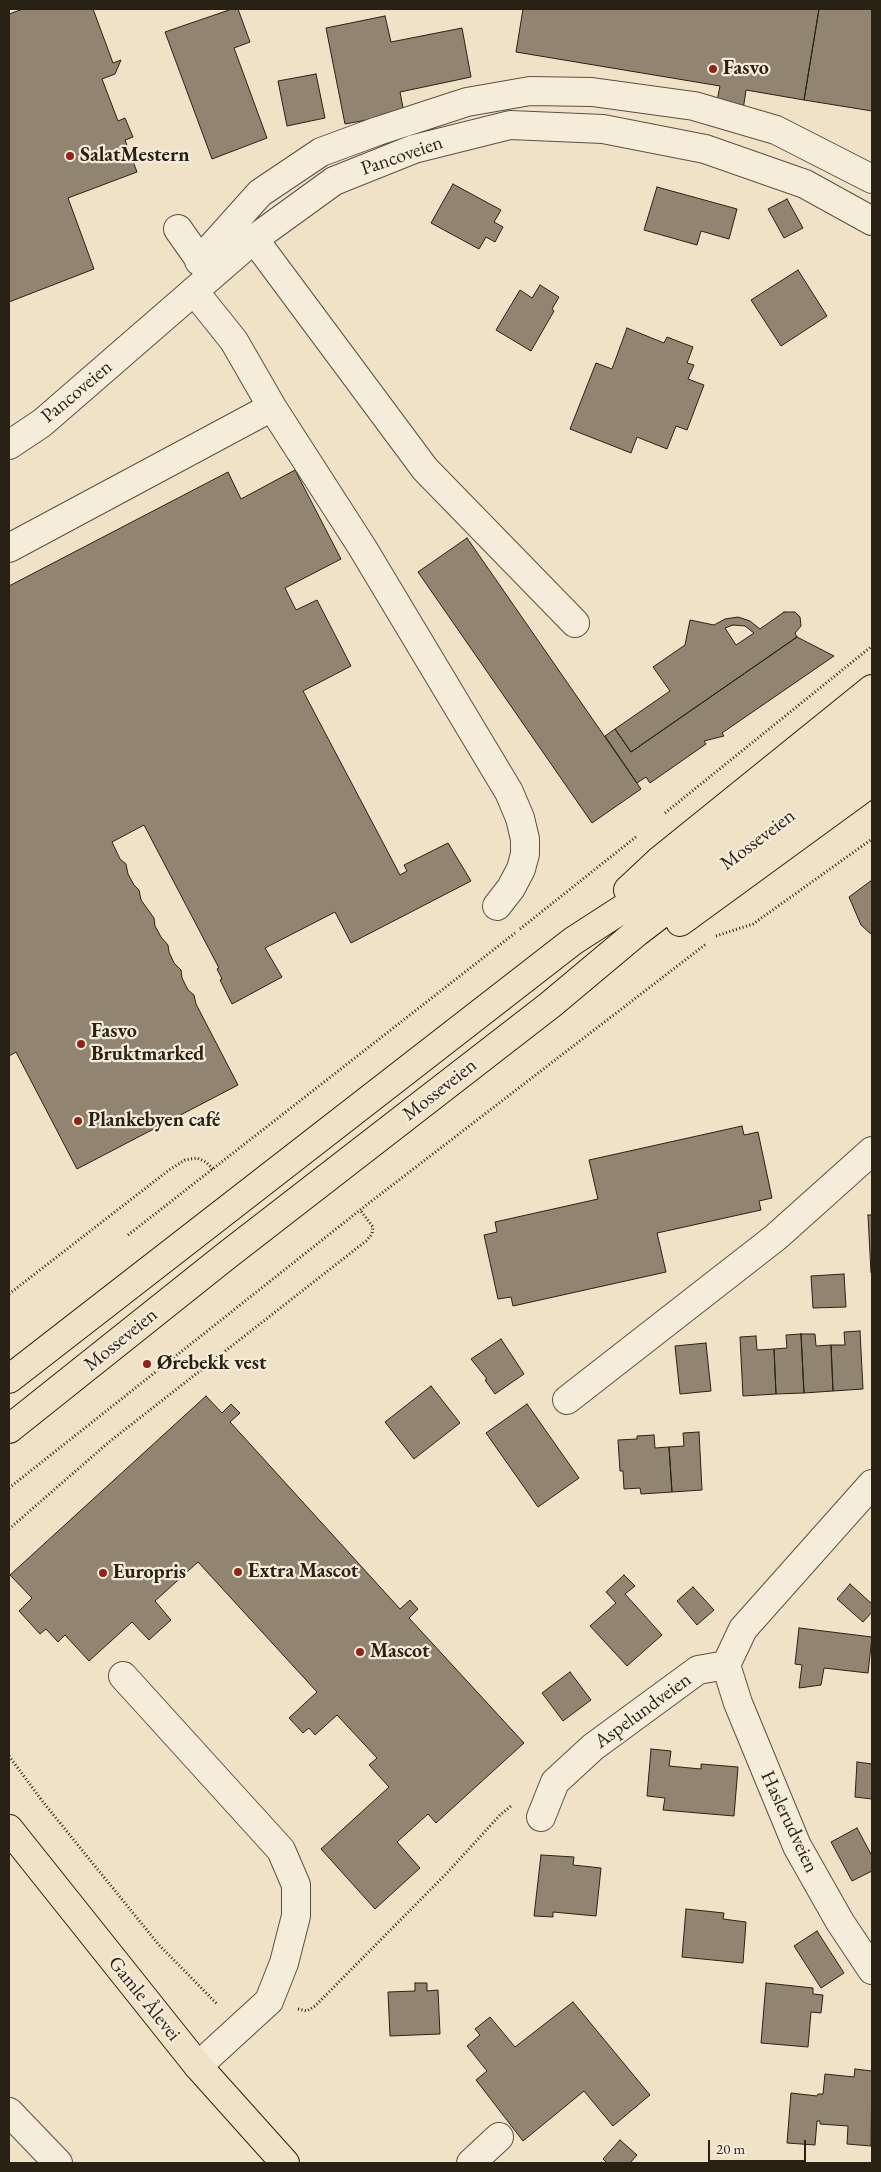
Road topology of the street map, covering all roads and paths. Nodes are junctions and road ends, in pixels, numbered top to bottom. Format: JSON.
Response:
{"nodes":[{"id":1,"x":872,"y":179,"type":"edge"},
{"id":2,"x":872,"y":221,"type":"edge"},
{"id":3,"x":178,"y":229,"type":"dead end"},
{"id":4,"x":254,"y":239,"type":"junction"},
{"id":5,"x":202,"y":276,"type":"junction"},
{"id":6,"x":272,"y":406,"type":"junction"},
{"id":7,"x":9,"y":445,"type":"edge"},
{"id":8,"x":9,"y":548,"type":"edge"},
{"id":9,"x":575,"y":623,"type":"dead end"},
{"id":10,"x":872,"y":646,"type":"edge"},
{"id":11,"x":872,"y":690,"type":"edge"},
{"id":12,"x":872,"y":722,"type":"edge"},
{"id":13,"x":872,"y":752,"type":"edge"},
{"id":14,"x":872,"y":782,"type":"edge"},
{"id":15,"x":659,"y":818,"type":"dead end"},
{"id":16,"x":644,"y":831,"type":"dead end"},
{"id":17,"x":872,"y":839,"type":"edge"},
{"id":18,"x":496,"y":906,"type":"dead end"},
{"id":19,"x":573,"y":941,"type":"junction"},
{"id":20,"x":550,"y":1005,"type":"junction"},
{"id":21,"x":872,"y":1151,"type":"edge"},
{"id":22,"x":213,"y":1169,"type":"junction"},
{"id":23,"x":360,"y":1210,"type":"junction"},
{"id":24,"x":128,"y":1235,"type":"dead end"},
{"id":25,"x":9,"y":1294,"type":"edge"},
{"id":26,"x":9,"y":1379,"type":"edge"},
{"id":27,"x":567,"y":1400,"type":"dead end"},
{"id":28,"x":9,"y":1429,"type":"edge"},
{"id":29,"x":872,"y":1484,"type":"edge"},
{"id":30,"x":9,"y":1488,"type":"edge"},
{"id":31,"x":9,"y":1529,"type":"edge"},
{"id":32,"x":726,"y":1665,"type":"junction"},
{"id":33,"x":123,"y":1676,"type":"dead end"},
{"id":34,"x":9,"y":1756,"type":"edge"},
{"id":35,"x":514,"y":1805,"type":"dead end"},
{"id":36,"x":541,"y":1817,"type":"dead end"},
{"id":37,"x":9,"y":1829,"type":"edge"},
{"id":38,"x":872,"y":1970,"type":"edge"},
{"id":39,"x":269,"y":2001,"type":"junction"},
{"id":40,"x":238,"y":2028,"type":"junction"},
{"id":41,"x":198,"y":2066,"type":"junction"},
{"id":42,"x":9,"y":2112,"type":"edge"},
{"id":43,"x":499,"y":2137,"type":"dead end"},
{"id":44,"x":58,"y":2163,"type":"edge"},
{"id":45,"x":285,"y":2163,"type":"edge"},
{"id":46,"x":471,"y":2163,"type":"edge"}],
"edges":[{"from":1,"to":5,"type":"street"},
{"from":2,"to":4,"type":"street","name":"Pancoveien"},
{"from":3,"to":5,"type":"street"},
{"from":4,"to":5,"type":"street","name":"Pancoveien"},
{"from":4,"to":9,"type":"street"},
{"from":5,"to":6,"type":"street"},
{"from":5,"to":7,"type":"street","name":"Pancoveien"},
{"from":6,"to":8,"type":"street"},
{"from":6,"to":18,"type":"street"},
{"from":10,"to":15,"type":"path"},
{"from":11,"to":19,"type":"main road"},
{"from":12,"to":19,"type":"main road","name":"Mosseveien"},
{"from":13,"to":20,"type":"main road","name":"Mosseveien"},
{"from":14,"to":20,"type":"main road"},
{"from":16,"to":22,"type":"path"},
{"from":17,"to":23,"type":"path"},
{"from":19,"to":26,"type":"main road","name":"Mosseveien"},
{"from":20,"to":28,"type":"main road","name":"Mosseveien"},
{"from":21,"to":27,"type":"street"},
{"from":22,"to":24,"type":"path"},
{"from":22,"to":25,"type":"path"},
{"from":23,"to":30,"type":"path"},
{"from":23,"to":31,"type":"path"},
{"from":29,"to":32,"type":"street"},
{"from":32,"to":36,"type":"street","name":"Aspelundveien"},
{"from":32,"to":38,"type":"street","name":"Haslerudveien"},
{"from":33,"to":39,"type":"street"},
{"from":34,"to":40,"type":"path"},
{"from":35,"to":39,"type":"path"},
{"from":37,"to":41,"type":"main road","name":"Gamle Ålevei"},
{"from":39,"to":40,"type":"street"},
{"from":40,"to":41,"type":"street"},
{"from":41,"to":45,"type":"main road","name":"Gamle Ålevei"},
{"from":42,"to":44,"type":"street"},
{"from":43,"to":46,"type":"street"}]}
